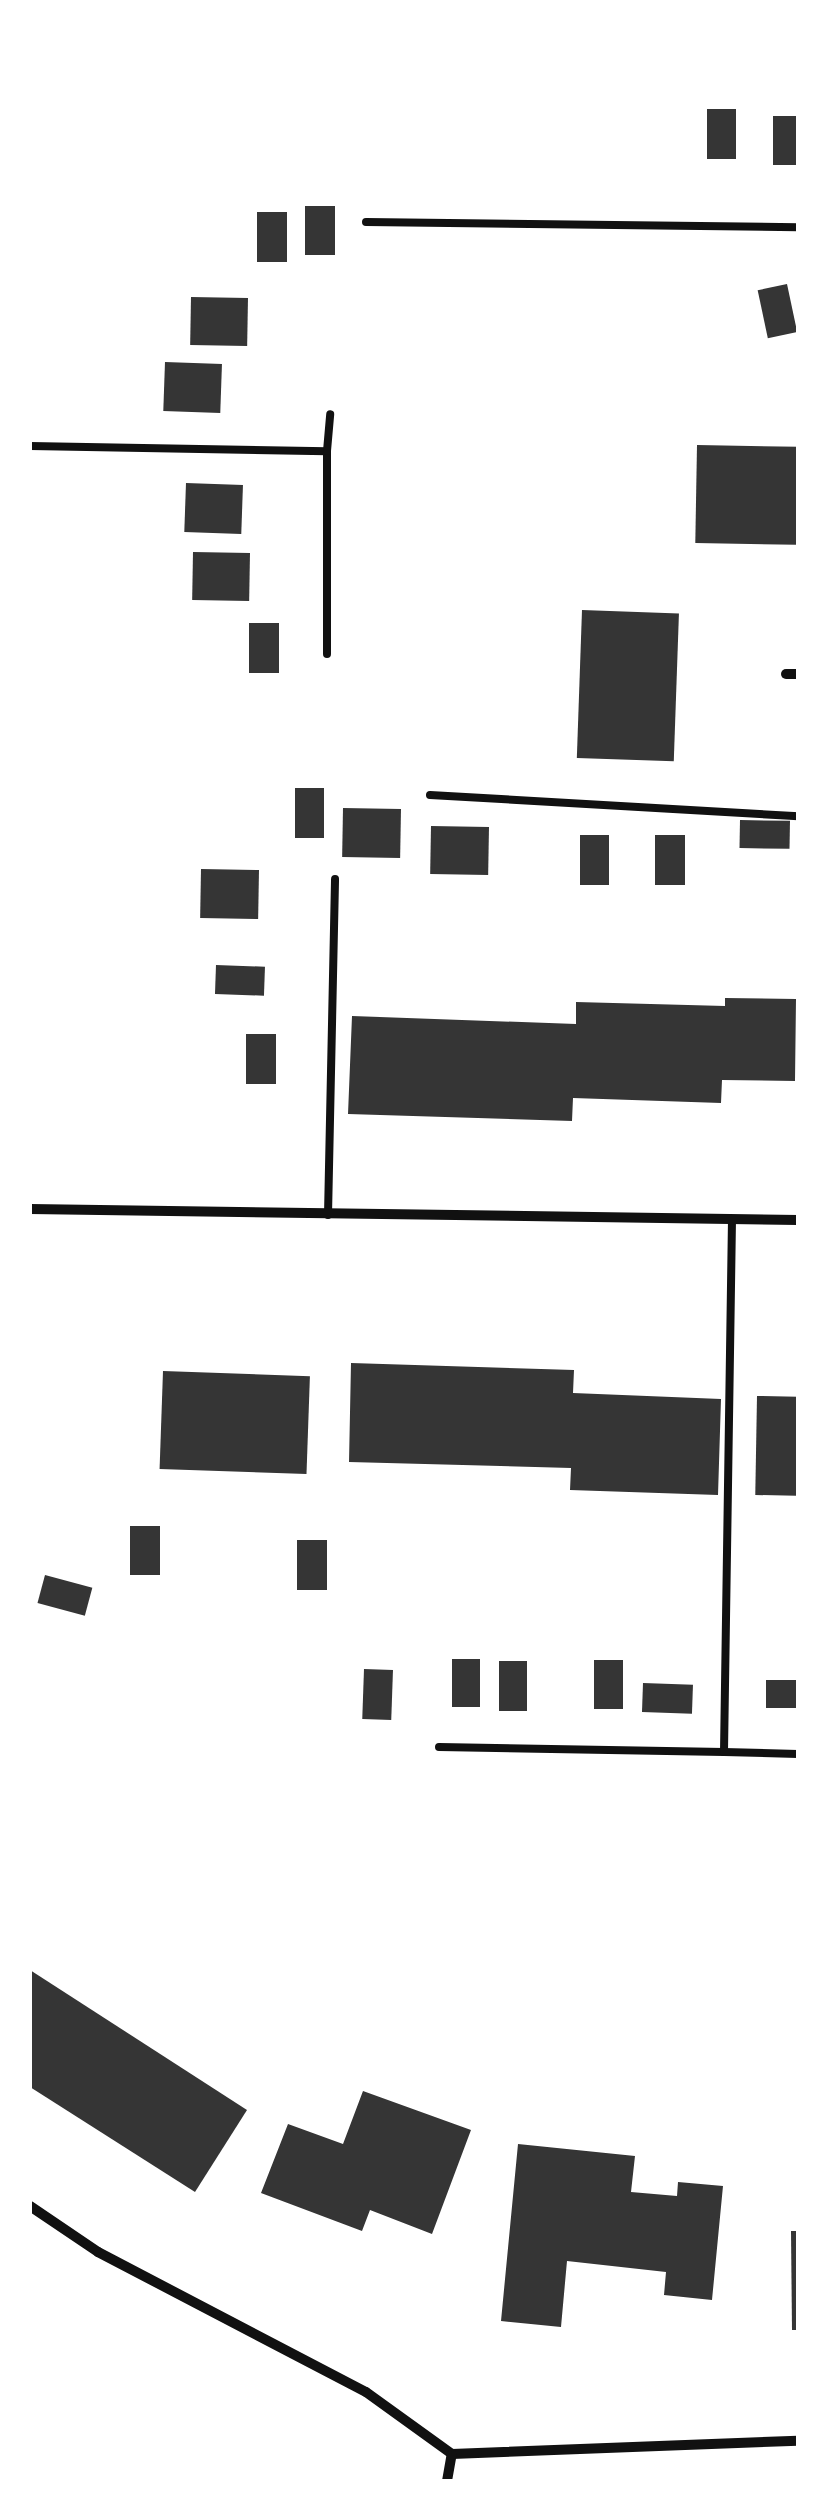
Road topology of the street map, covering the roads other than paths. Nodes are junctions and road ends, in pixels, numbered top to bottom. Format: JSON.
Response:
{"nodes":[{"id":1,"x":366,"y":222,"type":"dead end"},
{"id":2,"x":798,"y":227,"type":"edge"},
{"id":3,"x":330,"y":414,"type":"dead end"},
{"id":4,"x":30,"y":446,"type":"edge"},
{"id":5,"x":328,"y":452,"type":"junction"},
{"id":6,"x":328,"y":654,"type":"dead end"},
{"id":7,"x":430,"y":795,"type":"dead end"},
{"id":8,"x":798,"y":816,"type":"edge"},
{"id":9,"x":336,"y":880,"type":"dead end"},
{"id":10,"x":30,"y":1209,"type":"edge"},
{"id":11,"x":328,"y":1218,"type":"junction"},
{"id":12,"x":732,"y":1220,"type":"junction"},
{"id":13,"x":798,"y":1220,"type":"edge"},
{"id":14,"x":439,"y":1747,"type":"dead end"},
{"id":15,"x":724,"y":1752,"type":"junction"},
{"id":16,"x":798,"y":1754,"type":"edge"},
{"id":17,"x":30,"y":2206,"type":"edge"},
{"id":18,"x":798,"y":2441,"type":"edge"},
{"id":19,"x":452,"y":2454,"type":"junction"},
{"id":20,"x":447,"y":2481,"type":"edge"}],
"edges":[{"from":1,"to":2,"type":"lane"},
{"from":3,"to":5,"type":"lane"},
{"from":4,"to":5,"type":"lane"},
{"from":5,"to":6,"type":"lane"},
{"from":7,"to":8,"type":"lane"},
{"from":9,"to":11,"type":"lane"},
{"from":10,"to":11,"type":"street"},
{"from":11,"to":12,"type":"street"},
{"from":12,"to":13,"type":"street"},
{"from":12,"to":15,"type":"lane"},
{"from":14,"to":15,"type":"lane"},
{"from":15,"to":16,"type":"lane"},
{"from":17,"to":19,"type":"street"},
{"from":18,"to":19,"type":"street"},
{"from":19,"to":20,"type":"street"}]}
